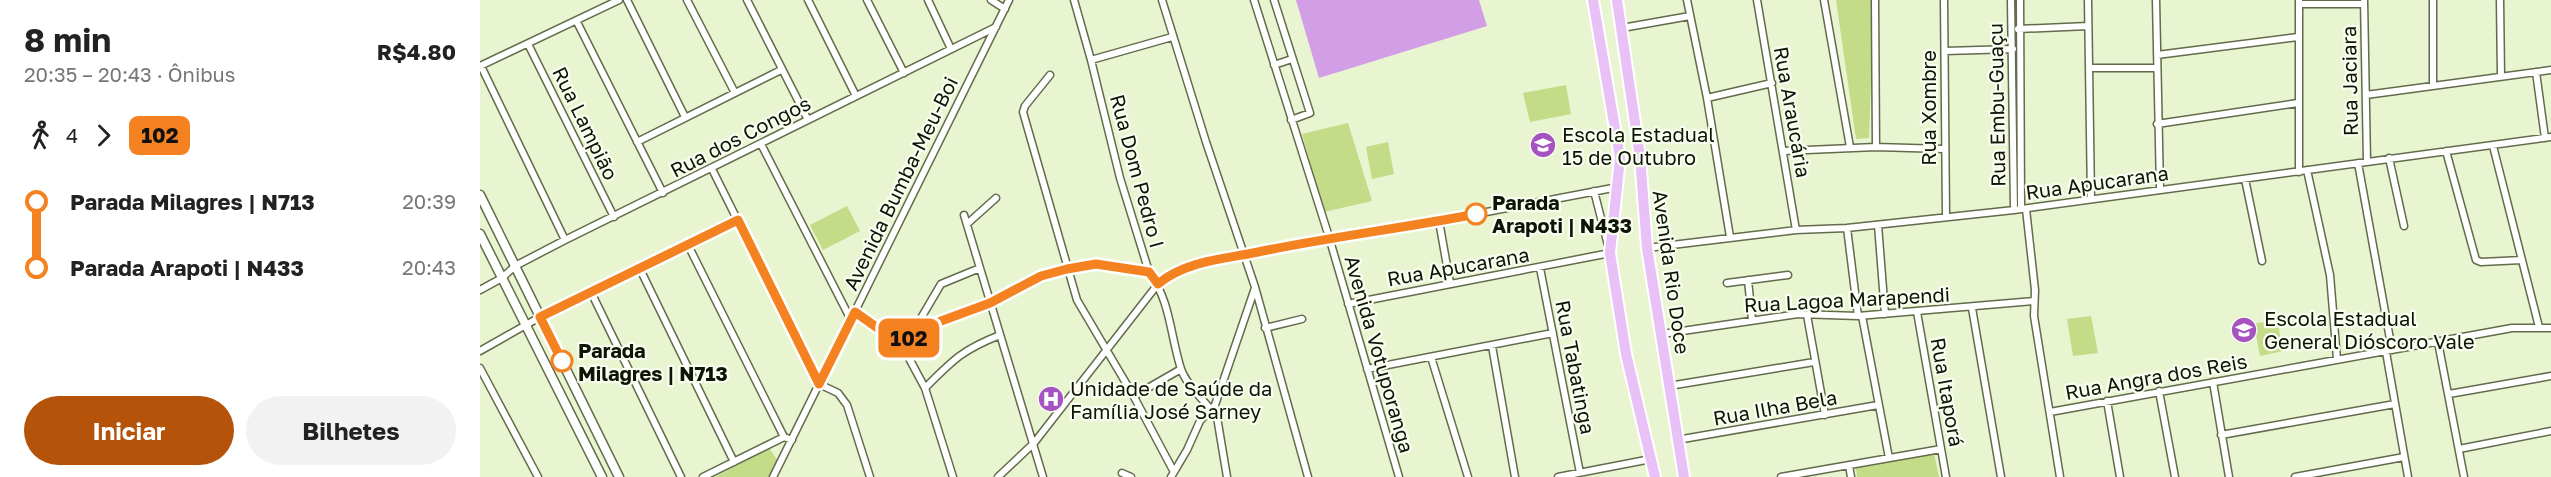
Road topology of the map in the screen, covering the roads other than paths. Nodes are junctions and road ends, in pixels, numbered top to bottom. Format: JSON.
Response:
{"nodes":[{"id":1,"x":619,"y":0,"type":"edge"},
{"id":2,"x":627,"y":0,"type":"edge"},
{"id":3,"x":687,"y":0,"type":"edge"},
{"id":4,"x":747,"y":0,"type":"edge"},
{"id":5,"x":808,"y":0,"type":"edge"},
{"id":6,"x":867,"y":0,"type":"edge"},
{"id":7,"x":928,"y":0,"type":"edge"},
{"id":8,"x":991,"y":0,"type":"edge"},
{"id":9,"x":1009,"y":0,"type":"edge"},
{"id":10,"x":1074,"y":0,"type":"edge"},
{"id":11,"x":1162,"y":0,"type":"edge"},
{"id":12,"x":1254,"y":0,"type":"edge"},
{"id":13,"x":1274,"y":0,"type":"edge"},
{"id":14,"x":1593,"y":0,"type":"edge"},
{"id":15,"x":1617,"y":0,"type":"edge"},
{"id":16,"x":1687,"y":0,"type":"edge"},
{"id":17,"x":1757,"y":0,"type":"edge"},
{"id":18,"x":1824,"y":0,"type":"edge"},
{"id":19,"x":1875,"y":0,"type":"edge"},
{"id":20,"x":1944,"y":0,"type":"edge"},
{"id":21,"x":2011,"y":0,"type":"edge"},
{"id":22,"x":2020,"y":0,"type":"edge"},
{"id":23,"x":2088,"y":0,"type":"edge"},
{"id":24,"x":2156,"y":0,"type":"edge"},
{"id":25,"x":2433,"y":0,"type":"edge"},
{"id":26,"x":2500,"y":0,"type":"edge"},
{"id":27,"x":2299,"y":2,"type":"edge"},
{"id":28,"x":2364,"y":2,"type":"edge"},
{"id":29,"x":1005,"y":9,"type":"junction"},
{"id":30,"x":1690,"y":16,"type":"junction"},
{"id":31,"x":578,"y":22,"type":"junction"},
{"id":32,"x":2088,"y":26,"type":"junction"},
{"id":33,"x":996,"y":27,"type":"junction"},
{"id":34,"x":1622,"y":28,"type":"junction"},
{"id":35,"x":2011,"y":29,"type":"junction"},
{"id":36,"x":2020,"y":29,"type":"junction"},
{"id":37,"x":1172,"y":37,"type":"junction"},
{"id":38,"x":2298,"y":37,"type":"junction"},
{"id":39,"x":528,"y":44,"type":"junction"},
{"id":40,"x":951,"y":49,"type":"junction"},
{"id":41,"x":2012,"y":49,"type":"junction"},
{"id":42,"x":2020,"y":49,"type":"junction"},
{"id":43,"x":1945,"y":51,"type":"junction"},
{"id":44,"x":2157,"y":55,"type":"junction"},
{"id":45,"x":1292,"y":59,"type":"junction"},
{"id":46,"x":1091,"y":60,"type":"junction"},
{"id":47,"x":1274,"y":65,"type":"junction"},
{"id":48,"x":480,"y":66,"type":"edge"},
{"id":49,"x":2089,"y":68,"type":"junction"},
{"id":50,"x":2157,"y":68,"type":"junction"},
{"id":51,"x":781,"y":70,"type":"junction"},
{"id":52,"x":2551,"y":70,"type":"edge"},
{"id":53,"x":2536,"y":72,"type":"junction"},
{"id":54,"x":904,"y":73,"type":"junction"},
{"id":55,"x":1050,"y":75,"type":"dead end"},
{"id":56,"x":2501,"y":76,"type":"junction"},
{"id":57,"x":1772,"y":83,"type":"junction"},
{"id":58,"x":2433,"y":85,"type":"junction"},
{"id":59,"x":735,"y":93,"type":"junction"},
{"id":60,"x":2366,"y":95,"type":"junction"},
{"id":61,"x":856,"y":96,"type":"junction"},
{"id":62,"x":1707,"y":98,"type":"junction"},
{"id":63,"x":2298,"y":103,"type":"junction"},
{"id":64,"x":685,"y":117,"type":"junction"},
{"id":65,"x":807,"y":120,"type":"junction"},
{"id":66,"x":1291,"y":120,"type":"junction"},
{"id":67,"x":2157,"y":124,"type":"junction"},
{"id":68,"x":2548,"y":137,"type":"edge"},
{"id":69,"x":637,"y":142,"type":"junction"},
{"id":70,"x":761,"y":144,"type":"junction"},
{"id":71,"x":2493,"y":146,"type":"junction"},
{"id":72,"x":1850,"y":147,"type":"junction"},
{"id":73,"x":1876,"y":147,"type":"junction"},
{"id":74,"x":1944,"y":149,"type":"junction"},
{"id":75,"x":1784,"y":151,"type":"junction"},
{"id":76,"x":2446,"y":151,"type":"junction"},
{"id":77,"x":2389,"y":158,"type":"junction"},
{"id":78,"x":2367,"y":162,"type":"junction"},
{"id":79,"x":2358,"y":163,"type":"junction"},
{"id":80,"x":712,"y":169,"type":"junction"},
{"id":81,"x":2307,"y":170,"type":"junction"},
{"id":82,"x":2299,"y":171,"type":"junction"},
{"id":83,"x":2245,"y":179,"type":"junction"},
{"id":84,"x":1618,"y":187,"type":"junction"},
{"id":85,"x":2160,"y":190,"type":"junction"},
{"id":86,"x":1594,"y":191,"type":"junction"},
{"id":87,"x":663,"y":193,"type":"junction"},
{"id":88,"x":480,"y":195,"type":"edge"},
{"id":89,"x":996,"y":198,"type":"dead end"},
{"id":90,"x":2091,"y":199,"type":"junction"},
{"id":91,"x":2024,"y":209,"type":"junction"},
{"id":92,"x":2013,"y":210,"type":"junction"},
{"id":93,"x":964,"y":215,"type":"dead end"},
{"id":94,"x":1946,"y":216,"type":"junction"},
{"id":95,"x":614,"y":217,"type":"junction"},
{"id":96,"x":738,"y":220,"type":"junction"},
{"id":97,"x":1439,"y":221,"type":"junction"},
{"id":98,"x":967,"y":224,"type":"junction"},
{"id":99,"x":1878,"y":225,"type":"junction"},
{"id":100,"x":2404,"y":226,"type":"dead end"},
{"id":101,"x":1847,"y":228,"type":"junction"},
{"id":102,"x":1796,"y":230,"type":"junction"},
{"id":103,"x":480,"y":234,"type":"edge"},
{"id":104,"x":1329,"y":237,"type":"junction"},
{"id":105,"x":1730,"y":237,"type":"junction"},
{"id":106,"x":565,"y":240,"type":"junction"},
{"id":107,"x":688,"y":245,"type":"junction"},
{"id":108,"x":1647,"y":248,"type":"junction"},
{"id":109,"x":1610,"y":253,"type":"junction"},
{"id":110,"x":1244,"y":255,"type":"junction"},
{"id":111,"x":2522,"y":260,"type":"junction"},
{"id":112,"x":2262,"y":261,"type":"dead end"},
{"id":113,"x":515,"y":266,"type":"junction"},
{"id":114,"x":639,"y":267,"type":"junction"},
{"id":115,"x":980,"y":268,"type":"junction"},
{"id":116,"x":1540,"y":268,"type":"junction"},
{"id":117,"x":1067,"y":269,"type":"junction"},
{"id":118,"x":1149,"y":272,"type":"junction"},
{"id":119,"x":1788,"y":275,"type":"dead end"},
{"id":120,"x":502,"y":278,"type":"junction"},
{"id":121,"x":1748,"y":280,"type":"junction"},
{"id":122,"x":1450,"y":283,"type":"junction"},
{"id":123,"x":1727,"y":283,"type":"dead end"},
{"id":124,"x":1158,"y":284,"type":"junction"},
{"id":125,"x":1255,"y":287,"type":"junction"},
{"id":126,"x":480,"y":290,"type":"edge"},
{"id":127,"x":591,"y":292,"type":"junction"},
{"id":128,"x":2034,"y":301,"type":"junction"},
{"id":129,"x":990,"y":303,"type":"junction"},
{"id":130,"x":1348,"y":304,"type":"junction"},
{"id":131,"x":1972,"y":308,"type":"junction"},
{"id":132,"x":855,"y":312,"type":"junction"},
{"id":133,"x":1917,"y":312,"type":"junction"},
{"id":134,"x":1885,"y":314,"type":"junction"},
{"id":135,"x":1807,"y":315,"type":"junction"},
{"id":136,"x":1860,"y":316,"type":"junction"},
{"id":137,"x":540,"y":317,"type":"junction"},
{"id":138,"x":1302,"y":319,"type":"dead end"},
{"id":139,"x":851,"y":320,"type":"junction"},
{"id":140,"x":1752,"y":320,"type":"junction"},
{"id":141,"x":526,"y":326,"type":"junction"},
{"id":142,"x":2539,"y":327,"type":"junction"},
{"id":143,"x":1265,"y":328,"type":"junction"},
{"id":144,"x":2551,"y":328,"type":"edge"},
{"id":145,"x":914,"y":331,"type":"junction"},
{"id":146,"x":1554,"y":333,"type":"junction"},
{"id":147,"x":1662,"y":334,"type":"junction"},
{"id":148,"x":1000,"y":335,"type":"junction"},
{"id":149,"x":2438,"y":342,"type":"junction"},
{"id":150,"x":903,"y":346,"type":"junction"},
{"id":151,"x":1492,"y":346,"type":"junction"},
{"id":152,"x":1106,"y":350,"type":"junction"},
{"id":153,"x":480,"y":351,"type":"edge"},
{"id":154,"x":2389,"y":351,"type":"junction"},
{"id":155,"x":1431,"y":357,"type":"junction"},
{"id":156,"x":2337,"y":359,"type":"junction"},
{"id":157,"x":1814,"y":362,"type":"junction"},
{"id":158,"x":480,"y":368,"type":"edge"},
{"id":159,"x":1181,"y":369,"type":"junction"},
{"id":160,"x":1367,"y":369,"type":"junction"},
{"id":161,"x":2551,"y":376,"type":"edge"},
{"id":162,"x":2213,"y":382,"type":"junction"},
{"id":163,"x":819,"y":384,"type":"junction"},
{"id":164,"x":1669,"y":386,"type":"junction"},
{"id":165,"x":925,"y":388,"type":"junction"},
{"id":166,"x":2159,"y":391,"type":"junction"},
{"id":167,"x":2449,"y":394,"type":"junction"},
{"id":168,"x":1134,"y":396,"type":"junction"},
{"id":169,"x":2107,"y":401,"type":"junction"},
{"id":170,"x":2395,"y":404,"type":"junction"},
{"id":171,"x":1878,"y":405,"type":"junction"},
{"id":172,"x":1213,"y":407,"type":"junction"},
{"id":173,"x":2050,"y":412,"type":"junction"},
{"id":174,"x":1825,"y":415,"type":"junction"},
{"id":175,"x":2551,"y":431,"type":"edge"},
{"id":176,"x":2221,"y":435,"type":"junction"},
{"id":177,"x":784,"y":437,"type":"junction"},
{"id":178,"x":792,"y":440,"type":"junction"},
{"id":179,"x":1677,"y":440,"type":"junction"},
{"id":180,"x":1034,"y":443,"type":"junction"},
{"id":181,"x":1941,"y":449,"type":"junction"},
{"id":182,"x":2459,"y":449,"type":"junction"},
{"id":183,"x":2403,"y":457,"type":"junction"},
{"id":184,"x":1653,"y":458,"type":"junction"},
{"id":185,"x":1889,"y":458,"type":"junction"},
{"id":186,"x":734,"y":462,"type":"junction"},
{"id":187,"x":1849,"y":465,"type":"junction"},
{"id":188,"x":778,"y":467,"type":"junction"},
{"id":189,"x":1122,"y":473,"type":"dead end"},
{"id":190,"x":1580,"y":473,"type":"junction"},
{"id":191,"x":1172,"y":474,"type":"edge"},
{"id":192,"x":1795,"y":476,"type":"edge"},
{"id":193,"x":538,"y":477,"type":"edge"},
{"id":194,"x":602,"y":477,"type":"edge"},
{"id":195,"x":619,"y":477,"type":"edge"},
{"id":196,"x":681,"y":477,"type":"edge"},
{"id":197,"x":703,"y":477,"type":"edge"},
{"id":198,"x":773,"y":477,"type":"edge"},
{"id":199,"x":781,"y":477,"type":"edge"},
{"id":200,"x":870,"y":477,"type":"edge"},
{"id":201,"x":953,"y":477,"type":"edge"},
{"id":202,"x":998,"y":477,"type":"edge"},
{"id":203,"x":1043,"y":477,"type":"edge"},
{"id":204,"x":1131,"y":477,"type":"edge"},
{"id":205,"x":1227,"y":477,"type":"edge"},
{"id":206,"x":1308,"y":477,"type":"edge"},
{"id":207,"x":1399,"y":477,"type":"edge"},
{"id":208,"x":1468,"y":477,"type":"edge"},
{"id":209,"x":1515,"y":477,"type":"edge"},
{"id":210,"x":1558,"y":477,"type":"edge"},
{"id":211,"x":1657,"y":477,"type":"edge"},
{"id":212,"x":1684,"y":477,"type":"edge"},
{"id":213,"x":1781,"y":477,"type":"edge"},
{"id":214,"x":1851,"y":477,"type":"edge"},
{"id":215,"x":1946,"y":477,"type":"edge"},
{"id":216,"x":2001,"y":477,"type":"edge"},
{"id":217,"x":2060,"y":477,"type":"edge"},
{"id":218,"x":2120,"y":477,"type":"edge"},
{"id":219,"x":2175,"y":477,"type":"edge"},
{"id":220,"x":2229,"y":477,"type":"edge"},
{"id":221,"x":2295,"y":477,"type":"edge"},
{"id":222,"x":2408,"y":477,"type":"edge"},
{"id":223,"x":2464,"y":477,"type":"edge"}],
"edges":[{"from":1,"to":31,"type":"street"},
{"from":2,"to":64,"type":"street"},
{"from":3,"to":59,"type":"street"},
{"from":4,"to":51,"type":"street"},
{"from":5,"to":61,"type":"street"},
{"from":6,"to":54,"type":"street"},
{"from":7,"to":40,"type":"street"},
{"from":8,"to":29,"type":"street"},
{"from":9,"to":29,"type":"street","name":"Avenida Bumba-Meu-Boi"},
{"from":10,"to":46,"type":"street","name":"Rua Dom Pedro I"},
{"from":11,"to":37,"type":"street"},
{"from":12,"to":47,"type":"street","name":"Avenida Votuporanga"},
{"from":13,"to":45,"type":"street"},
{"from":14,"to":84,"type":"main road"},
{"from":15,"to":34,"type":"main road","name":"Avenida Rio Doce"},
{"from":16,"to":30,"type":"street"},
{"from":17,"to":57,"type":"street","name":"Rua Araucária"},
{"from":18,"to":72,"type":"street"},
{"from":19,"to":73,"type":"street"},
{"from":20,"to":43,"type":"street","name":"Rua Xombre"},
{"from":21,"to":35,"type":"street","name":"Rua Embu-Guaçu"},
{"from":22,"to":36,"type":"street","name":"Rua Embu-Guaçu"},
{"from":23,"to":32,"type":"street"},
{"from":24,"to":44,"type":"street"},
{"from":25,"to":58,"type":"street"},
{"from":26,"to":56,"type":"street"},
{"from":27,"to":28,"type":"street"},
{"from":27,"to":38,"type":"street"},
{"from":28,"to":60,"type":"street","name":"Rua Jaciara"},
{"from":29,"to":33,"type":"street","name":"Avenida Bumba-Meu-Boi"},
{"from":30,"to":34,"type":"street"},
{"from":30,"to":62,"type":"street"},
{"from":31,"to":39,"type":"street"},
{"from":31,"to":69,"type":"street"},
{"from":32,"to":36,"type":"street"},
{"from":32,"to":49,"type":"street"},
{"from":33,"to":40,"type":"street","name":"Rua dos Congos"},
{"from":33,"to":132,"type":"street","name":"Avenida Bumba-Meu-Boi"},
{"from":34,"to":108,"type":"main road","name":"Avenida Rio Doce"},
{"from":35,"to":36,"type":"street"},
{"from":35,"to":41,"type":"street","name":"Rua Embu-Guaçu"},
{"from":36,"to":42,"type":"street","name":"Rua Embu-Guaçu"},
{"from":37,"to":46,"type":"street"},
{"from":37,"to":110,"type":"street"},
{"from":38,"to":44,"type":"street"},
{"from":38,"to":63,"type":"street"},
{"from":39,"to":48,"type":"street"},
{"from":39,"to":95,"type":"street","name":"Rua Lampião"},
{"from":40,"to":54,"type":"street","name":"Rua dos Congos"},
{"from":41,"to":42,"type":"street"},
{"from":41,"to":43,"type":"street"},
{"from":41,"to":92,"type":"street","name":"Rua Embu-Guaçu"},
{"from":42,"to":91,"type":"street","name":"Rua Embu-Guaçu"},
{"from":43,"to":74,"type":"street","name":"Rua Xombre"},
{"from":44,"to":50,"type":"street"},
{"from":45,"to":47,"type":"street"},
{"from":45,"to":66,"type":"street"},
{"from":46,"to":118,"type":"street","name":"Rua Dom Pedro I"},
{"from":47,"to":66,"type":"street","name":"Avenida Votuporanga"},
{"from":48,"to":106,"type":"street"},
{"from":49,"to":50,"type":"street"},
{"from":49,"to":90,"type":"street"},
{"from":50,"to":67,"type":"street"},
{"from":51,"to":59,"type":"street"},
{"from":51,"to":65,"type":"street"},
{"from":52,"to":53,"type":"street"},
{"from":53,"to":56,"type":"street"},
{"from":53,"to":68,"type":"street"},
{"from":54,"to":61,"type":"street","name":"Rua dos Congos"},
{"from":55,"to":117,"type":"street"},
{"from":56,"to":58,"type":"street"},
{"from":57,"to":62,"type":"street"},
{"from":57,"to":75,"type":"street","name":"Rua Araucária"},
{"from":58,"to":60,"type":"street"},
{"from":59,"to":64,"type":"street"},
{"from":60,"to":78,"type":"street","name":"Rua Jaciara"},
{"from":61,"to":65,"type":"street","name":"Rua dos Congos"},
{"from":62,"to":105,"type":"street"},
{"from":63,"to":67,"type":"street"},
{"from":63,"to":82,"type":"street"},
{"from":64,"to":69,"type":"street"},
{"from":65,"to":70,"type":"street","name":"Rua dos Congos"},
{"from":66,"to":104,"type":"street","name":"Avenida Votuporanga"},
{"from":67,"to":85,"type":"street"},
{"from":68,"to":71,"type":"street","name":"Rua Apucarana"},
{"from":69,"to":87,"type":"street"},
{"from":70,"to":80,"type":"street","name":"Rua dos Congos"},
{"from":70,"to":139,"type":"street"},
{"from":71,"to":76,"type":"street","name":"Rua Apucarana"},
{"from":71,"to":111,"type":"street"},
{"from":72,"to":73,"type":"street"},
{"from":72,"to":75,"type":"street"},
{"from":73,"to":74,"type":"street"},
{"from":74,"to":94,"type":"street","name":"Rua Xombre"},
{"from":75,"to":102,"type":"street","name":"Rua Araucária"},
{"from":76,"to":77,"type":"street","name":"Rua Apucarana"},
{"from":76,"to":111,"type":"street"},
{"from":77,"to":78,"type":"street","name":"Rua Apucarana"},
{"from":77,"to":100,"type":"street"},
{"from":78,"to":79,"type":"street","name":"Rua Apucarana"},
{"from":79,"to":81,"type":"street","name":"Rua Apucarana"},
{"from":79,"to":154,"type":"street"},
{"from":80,"to":87,"type":"street","name":"Rua dos Congos"},
{"from":80,"to":96,"type":"street"},
{"from":81,"to":82,"type":"street","name":"Rua Apucarana"},
{"from":81,"to":156,"type":"street"},
{"from":82,"to":83,"type":"street","name":"Rua Apucarana"},
{"from":83,"to":85,"type":"street","name":"Rua Apucarana"},
{"from":83,"to":112,"type":"street"},
{"from":84,"to":86,"type":"street"},
{"from":84,"to":109,"type":"main road"},
{"from":85,"to":90,"type":"street","name":"Rua Apucarana"},
{"from":86,"to":97,"type":"street"},
{"from":86,"to":109,"type":"street"},
{"from":87,"to":95,"type":"street","name":"Rua dos Congos"},
{"from":88,"to":113,"type":"street"},
{"from":89,"to":98,"type":"street"},
{"from":90,"to":91,"type":"street","name":"Rua Apucarana"},
{"from":91,"to":92,"type":"street","name":"Rua Apucarana"},
{"from":91,"to":128,"type":"street","name":"Rua Embu-Guaçu"},
{"from":92,"to":94,"type":"street","name":"Rua Apucarana"},
{"from":93,"to":98,"type":"street"},
{"from":94,"to":99,"type":"street","name":"Rua Apucarana"},
{"from":95,"to":106,"type":"street","name":"Rua dos Congos"},
{"from":96,"to":107,"type":"street"},
{"from":96,"to":163,"type":"street"},
{"from":97,"to":104,"type":"street"},
{"from":97,"to":122,"type":"street"},
{"from":98,"to":115,"type":"street"},
{"from":99,"to":101,"type":"street","name":"Rua Apucarana"},
{"from":99,"to":134,"type":"street"},
{"from":101,"to":102,"type":"street","name":"Rua Apucarana"},
{"from":101,"to":136,"type":"street"},
{"from":102,"to":105,"type":"street","name":"Rua Apucarana"},
{"from":103,"to":120,"type":"street"},
{"from":104,"to":110,"type":"street"},
{"from":104,"to":130,"type":"street","name":"Avenida Votuporanga"},
{"from":105,"to":108,"type":"street","name":"Rua Apucarana"},
{"from":106,"to":113,"type":"street","name":"Rua dos Congos"},
{"from":107,"to":114,"type":"street"},
{"from":107,"to":177,"type":"street"},
{"from":108,"to":147,"type":"main road","name":"Avenida Rio Doce"},
{"from":109,"to":116,"type":"street","name":"Rua Apucarana"},
{"from":109,"to":184,"type":"main road"},
{"from":110,"to":124,"type":"street"},
{"from":110,"to":125,"type":"street"},
{"from":111,"to":142,"type":"street"},
{"from":113,"to":120,"type":"street","name":"Rua dos Congos"},
{"from":113,"to":137,"type":"street"},
{"from":114,"to":127,"type":"street"},
{"from":114,"to":186,"type":"street"},
{"from":115,"to":129,"type":"street"},
{"from":115,"to":145,"type":"street"},
{"from":116,"to":122,"type":"street","name":"Rua Apucarana"},
{"from":116,"to":146,"type":"street","name":"Rua Tabatinga"},
{"from":117,"to":118,"type":"street"},
{"from":117,"to":129,"type":"street"},
{"from":117,"to":152,"type":"street"},
{"from":118,"to":124,"type":"street","name":"Rua Dom Pedro I"},
{"from":119,"to":121,"type":"street"},
{"from":120,"to":126,"type":"street","name":"Rua dos Congos"},
{"from":120,"to":141,"type":"street"},
{"from":121,"to":123,"type":"street"},
{"from":121,"to":140,"type":"street"},
{"from":122,"to":130,"type":"street","name":"Rua Apucarana"},
{"from":124,"to":152,"type":"street"},
{"from":124,"to":159,"type":"street","name":"Rua Dom Pedro I"},
{"from":125,"to":143,"type":"street"},
{"from":125,"to":172,"type":"street"},
{"from":127,"to":137,"type":"street"},
{"from":127,"to":196,"type":"street"},
{"from":128,"to":131,"type":"street","name":"Rua Lagoa Marapendi"},
{"from":128,"to":173,"type":"street","name":"Rua Embu-Guaçu"},
{"from":129,"to":145,"type":"street"},
{"from":129,"to":148,"type":"street"},
{"from":130,"to":160,"type":"street","name":"Avenida Votuporanga"},
{"from":131,"to":133,"type":"street","name":"Rua Lagoa Marapendi"},
{"from":131,"to":216,"type":"street"},
{"from":132,"to":139,"type":"street","name":"Avenida Bumba-Meu-Boi"},
{"from":132,"to":150,"type":"street"},
{"from":133,"to":134,"type":"street","name":"Rua Lagoa Marapendi"},
{"from":133,"to":181,"type":"street","name":"Rua Itaporá"},
{"from":134,"to":136,"type":"street","name":"Rua Lagoa Marapendi"},
{"from":135,"to":136,"type":"street","name":"Rua Lagoa Marapendi"},
{"from":135,"to":140,"type":"street","name":"Rua Lagoa Marapendi"},
{"from":135,"to":157,"type":"street"},
{"from":136,"to":171,"type":"street"},
{"from":137,"to":141,"type":"street"},
{"from":137,"to":195,"type":"street"},
{"from":138,"to":143,"type":"street"},
{"from":139,"to":163,"type":"street","name":"Avenida Bumba-Meu-Boi"},
{"from":140,"to":147,"type":"street","name":"Rua Lagoa Marapendi"},
{"from":141,"to":153,"type":"street"},
{"from":141,"to":194,"type":"street"},
{"from":142,"to":144,"type":"street","name":"Rua Angra dos Reis"},
{"from":142,"to":149,"type":"street","name":"Rua Angra dos Reis"},
{"from":143,"to":206,"type":"street"},
{"from":145,"to":150,"type":"street"},
{"from":146,"to":151,"type":"street"},
{"from":146,"to":190,"type":"street","name":"Rua Tabatinga"},
{"from":147,"to":164,"type":"main road","name":"Avenida Rio Doce"},
{"from":148,"to":165,"type":"street"},
{"from":148,"to":180,"type":"street"},
{"from":149,"to":154,"type":"street","name":"Rua Angra dos Reis"},
{"from":149,"to":167,"type":"street"},
{"from":150,"to":165,"type":"street"},
{"from":151,"to":155,"type":"street"},
{"from":151,"to":209,"type":"street"},
{"from":152,"to":168,"type":"street"},
{"from":152,"to":180,"type":"street"},
{"from":154,"to":156,"type":"street","name":"Rua Angra dos Reis"},
{"from":154,"to":170,"type":"street"},
{"from":155,"to":160,"type":"street"},
{"from":155,"to":208,"type":"street"},
{"from":156,"to":162,"type":"street","name":"Rua Angra dos Reis"},
{"from":157,"to":164,"type":"street"},
{"from":157,"to":174,"type":"street"},
{"from":158,"to":193,"type":"street"},
{"from":159,"to":168,"type":"street"},
{"from":159,"to":172,"type":"street","name":"Rua Dom Pedro I"},
{"from":160,"to":207,"type":"street","name":"Avenida Votuporanga"},
{"from":161,"to":167,"type":"street"},
{"from":162,"to":166,"type":"street","name":"Rua Angra dos Reis"},
{"from":162,"to":176,"type":"street"},
{"from":163,"to":178,"type":"street","name":"Avenida Bumba-Meu-Boi"},
{"from":163,"to":200,"type":"street"},
{"from":164,"to":179,"type":"main road","name":"Avenida Rio Doce"},
{"from":165,"to":201,"type":"street"},
{"from":166,"to":169,"type":"street","name":"Rua Angra dos Reis"},
{"from":166,"to":219,"type":"street"},
{"from":167,"to":182,"type":"street"},
{"from":168,"to":191,"type":"street"},
{"from":169,"to":173,"type":"street","name":"Rua Angra dos Reis"},
{"from":169,"to":218,"type":"street"},
{"from":170,"to":176,"type":"street"},
{"from":170,"to":183,"type":"street"},
{"from":171,"to":174,"type":"street","name":"Rua Ilha Bela"},
{"from":171,"to":185,"type":"street"},
{"from":172,"to":191,"type":"street"},
{"from":172,"to":205,"type":"street","name":"Rua Dom Pedro I"},
{"from":173,"to":217,"type":"street","name":"Rua Embu-Guaçu"},
{"from":174,"to":179,"type":"street","name":"Rua Ilha Bela"},
{"from":175,"to":182,"type":"street"},
{"from":176,"to":220,"type":"street"},
{"from":177,"to":178,"type":"street"},
{"from":177,"to":186,"type":"street"},
{"from":178,"to":188,"type":"street","name":"Avenida Bumba-Meu-Boi"},
{"from":179,"to":212,"type":"main road","name":"Avenida Rio Doce"},
{"from":180,"to":202,"type":"street"},
{"from":180,"to":203,"type":"street"},
{"from":181,"to":185,"type":"street"},
{"from":181,"to":215,"type":"street","name":"Rua Itaporá"},
{"from":182,"to":223,"type":"street"},
{"from":183,"to":221,"type":"street"},
{"from":183,"to":222,"type":"street"},
{"from":184,"to":190,"type":"street"},
{"from":184,"to":211,"type":"main road"},
{"from":185,"to":187,"type":"street"},
{"from":186,"to":197,"type":"street"},
{"from":187,"to":192,"type":"street"},
{"from":187,"to":214,"type":"street"},
{"from":188,"to":198,"type":"street","name":"Avenida Bumba-Meu-Boi"},
{"from":188,"to":199,"type":"street"},
{"from":189,"to":204,"type":"street"},
{"from":190,"to":210,"type":"street"},
{"from":192,"to":213,"type":"street"}]}
